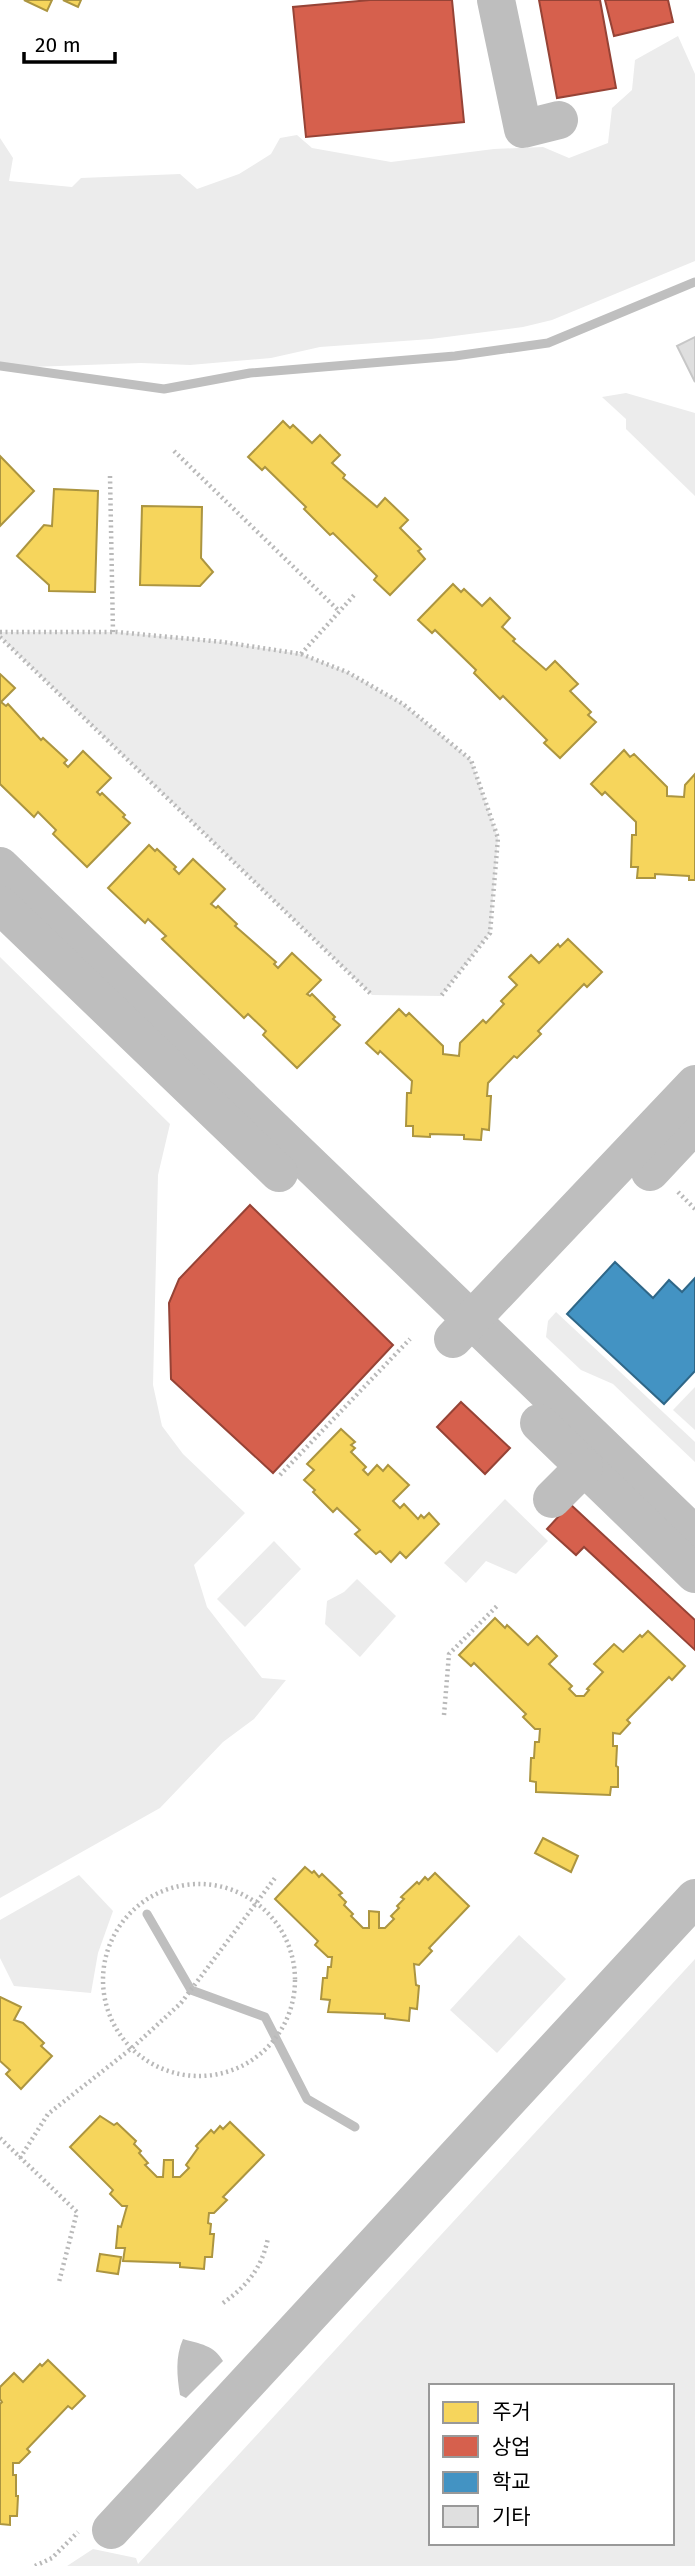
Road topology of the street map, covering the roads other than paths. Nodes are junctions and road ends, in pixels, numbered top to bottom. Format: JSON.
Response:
{"nodes":[{"id":1,"x":496,"y":0,"type":"edge"},
{"id":2,"x":559,"y":120,"type":"dead end"},
{"id":3,"x":0,"y":866,"type":"edge"},
{"id":4,"x":0,"y":905,"type":"edge"},
{"id":5,"x":695,"y":1084,"type":"edge"},
{"id":6,"x":695,"y":1124,"type":"edge"},
{"id":7,"x":472,"y":1340,"type":"junction"},
{"id":8,"x":556,"y":1403,"type":"junction"},
{"id":9,"x":584,"y":1467,"type":"junction"},
{"id":10,"x":552,"y":1499,"type":"dead end"},
{"id":11,"x":695,"y":1508,"type":"edge"},
{"id":12,"x":695,"y":1535,"type":"edge"},
{"id":13,"x":695,"y":1574,"type":"edge"},
{"id":14,"x":695,"y":1898,"type":"edge"},
{"id":15,"x":98,"y":2527,"type":"road end"}],
"edges":[{"from":1,"to":2,"type":"street"},
{"from":3,"to":7,"type":"street"},
{"from":4,"to":7,"type":"street"},
{"from":5,"to":7,"type":"street"},
{"from":6,"to":7,"type":"street"},
{"from":7,"to":8,"type":"street"},
{"from":7,"to":9,"type":"street"},
{"from":8,"to":11,"type":"street"},
{"from":8,"to":12,"type":"street"},
{"from":9,"to":10,"type":"street"},
{"from":9,"to":13,"type":"street"},
{"from":14,"to":15,"type":"street"}]}
